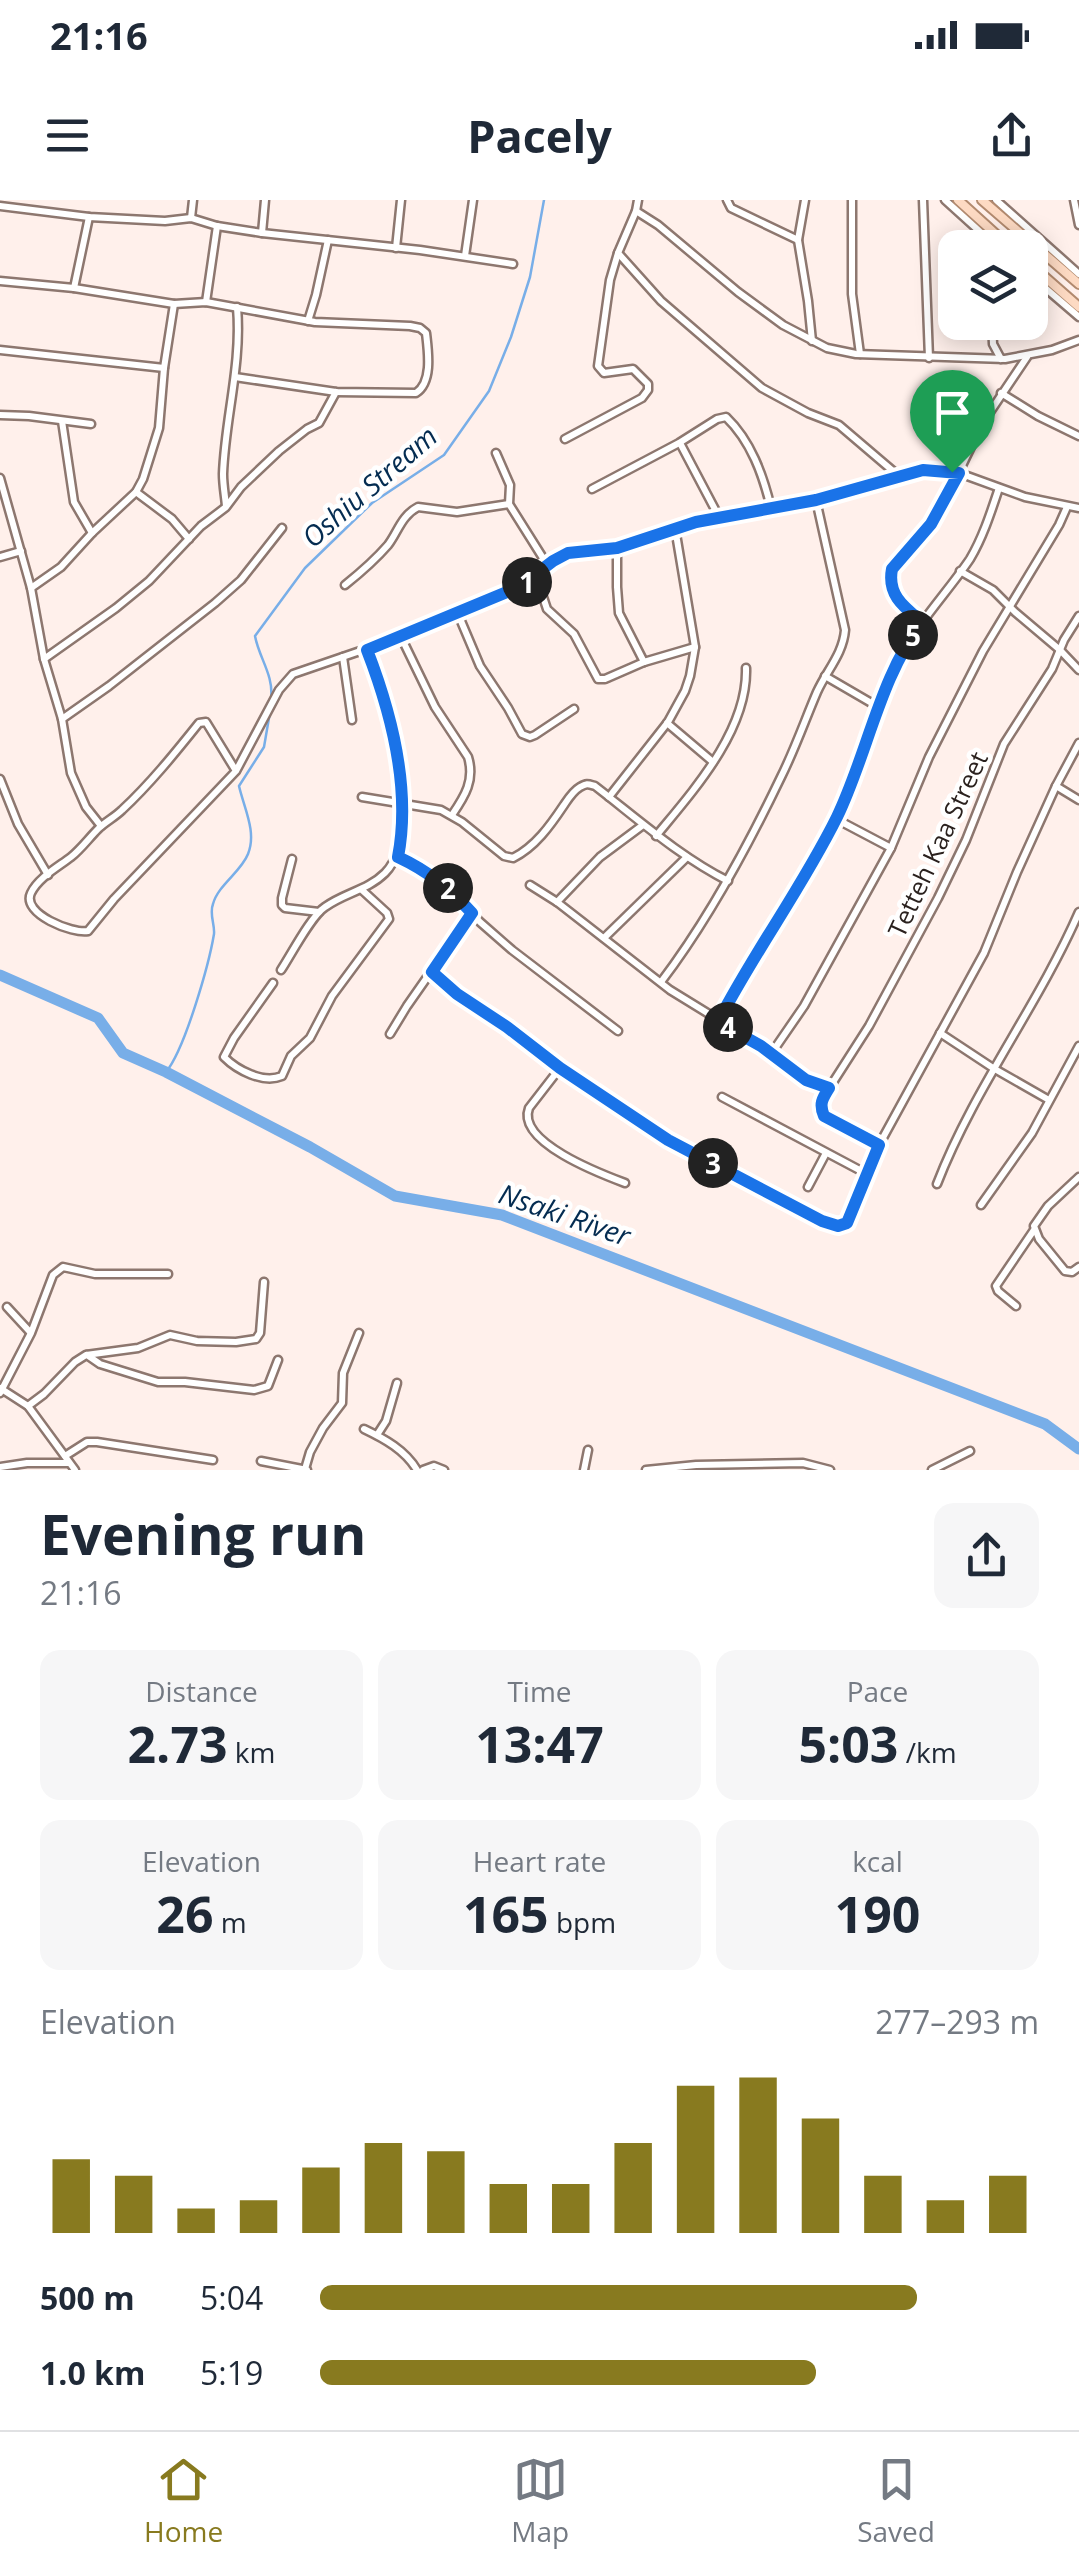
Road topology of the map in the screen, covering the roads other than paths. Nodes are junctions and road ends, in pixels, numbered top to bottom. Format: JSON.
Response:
{"nodes":[{"id":1,"x":192,"y":200,"type":"edge"},
{"id":2,"x":266,"y":200,"type":"edge"},
{"id":3,"x":402,"y":200,"type":"edge"},
{"id":4,"x":474,"y":200,"type":"edge"},
{"id":5,"x":638,"y":200,"type":"edge"},
{"id":6,"x":728,"y":200,"type":"edge"},
{"id":7,"x":804,"y":200,"type":"edge"},
{"id":8,"x":852,"y":200,"type":"edge"},
{"id":9,"x":923,"y":200,"type":"edge"},
{"id":10,"x":945,"y":200,"type":"edge"},
{"id":11,"x":958,"y":200,"type":"edge"},
{"id":12,"x":982,"y":200,"type":"edge"},
{"id":13,"x":996,"y":200,"type":"edge"},
{"id":14,"x":1074,"y":200,"type":"edge"},
{"id":15,"x":0,"y":206,"type":"edge"},
{"id":16,"x":636,"y":211,"type":"junction"},
{"id":17,"x":89,"y":218,"type":"junction"},
{"id":18,"x":190,"y":218,"type":"junction"},
{"id":19,"x":1008,"y":224,"type":"junction"},
{"id":20,"x":1079,"y":225,"type":"edge"},
{"id":21,"x":217,"y":226,"type":"junction"},
{"id":22,"x":978,"y":230,"type":"edge"},
{"id":23,"x":991,"y":230,"type":"edge"},
{"id":24,"x":1000,"y":230,"type":"edge"},
{"id":25,"x":262,"y":233,"type":"junction"},
{"id":26,"x":328,"y":240,"type":"junction"},
{"id":27,"x":798,"y":240,"type":"junction"},
{"id":28,"x":396,"y":248,"type":"junction"},
{"id":29,"x":618,"y":253,"type":"junction"},
{"id":30,"x":465,"y":256,"type":"junction"},
{"id":31,"x":514,"y":264,"type":"dead end"},
{"id":32,"x":1079,"y":274,"type":"edge"},
{"id":33,"x":0,"y":281,"type":"edge"},
{"id":34,"x":1048,"y":283,"type":"edge"},
{"id":35,"x":1079,"y":284,"type":"edge"},
{"id":36,"x":1048,"y":287,"type":"edge"},
{"id":37,"x":74,"y":288,"type":"junction"},
{"id":38,"x":206,"y":302,"type":"junction"},
{"id":39,"x":174,"y":304,"type":"junction"},
{"id":40,"x":1079,"y":307,"type":"edge"},
{"id":41,"x":237,"y":308,"type":"junction"},
{"id":42,"x":1079,"y":317,"type":"edge"},
{"id":43,"x":308,"y":321,"type":"junction"},
{"id":44,"x":812,"y":340,"type":"junction"},
{"id":45,"x":993,"y":340,"type":"edge"},
{"id":46,"x":1079,"y":340,"type":"edge"},
{"id":47,"x":0,"y":350,"type":"edge"},
{"id":48,"x":860,"y":354,"type":"junction"},
{"id":49,"x":1028,"y":356,"type":"junction"},
{"id":50,"x":929,"y":358,"type":"junction"},
{"id":51,"x":1001,"y":358,"type":"junction"},
{"id":52,"x":164,"y":368,"type":"junction"},
{"id":53,"x":235,"y":377,"type":"junction"},
{"id":54,"x":336,"y":392,"type":"junction"},
{"id":55,"x":1001,"y":393,"type":"junction"},
{"id":56,"x":0,"y":415,"type":"edge"},
{"id":57,"x":62,"y":421,"type":"junction"},
{"id":58,"x":91,"y":424,"type":"dead end"},
{"id":59,"x":919,"y":426,"type":"dead end"},
{"id":60,"x":1079,"y":436,"type":"edge"},
{"id":61,"x":974,"y":439,"type":"junction"},
{"id":62,"x":565,"y":440,"type":"dead end"},
{"id":63,"x":680,"y":443,"type":"junction"},
{"id":64,"x":496,"y":453,"type":"dead end"},
{"id":65,"x":959,"y":473,"type":"junction"},
{"id":66,"x":900,"y":477,"type":"junction"},
{"id":67,"x":0,"y":478,"type":"edge"},
{"id":68,"x":999,"y":488,"type":"junction"},
{"id":69,"x":592,"y":489,"type":"dead end"},
{"id":70,"x":136,"y":492,"type":"junction"},
{"id":71,"x":816,"y":500,"type":"junction"},
{"id":72,"x":508,"y":504,"type":"junction"},
{"id":73,"x":226,"y":507,"type":"junction"},
{"id":74,"x":1067,"y":507,"type":"junction"},
{"id":75,"x":770,"y":508,"type":"junction"},
{"id":76,"x":1079,"y":508,"type":"edge"},
{"id":77,"x":719,"y":517,"type":"junction"},
{"id":78,"x":282,"y":528,"type":"dead end"},
{"id":79,"x":676,"y":528,"type":"junction"},
{"id":80,"x":92,"y":533,"type":"junction"},
{"id":81,"x":189,"y":539,"type":"junction"},
{"id":82,"x":617,"y":548,"type":"junction"},
{"id":83,"x":21,"y":551,"type":"junction"},
{"id":84,"x":0,"y":557,"type":"edge"},
{"id":85,"x":548,"y":566,"type":"junction"},
{"id":86,"x":960,"y":572,"type":"junction"},
{"id":87,"x":536,"y":576,"type":"junction"},
{"id":88,"x":346,"y":585,"type":"dead end"},
{"id":89,"x":31,"y":588,"type":"junction"},
{"id":90,"x":1010,"y":606,"type":"junction"},
{"id":91,"x":458,"y":614,"type":"junction"},
{"id":92,"x":1079,"y":616,"type":"edge"},
{"id":93,"x":922,"y":622,"type":"junction"},
{"id":94,"x":400,"y":637,"type":"junction"},
{"id":95,"x":695,"y":647,"type":"junction"},
{"id":96,"x":367,"y":650,"type":"junction"},
{"id":97,"x":1060,"y":650,"type":"junction"},
{"id":98,"x":343,"y":656,"type":"junction"},
{"id":99,"x":44,"y":659,"type":"junction"},
{"id":100,"x":644,"y":662,"type":"junction"},
{"id":101,"x":746,"y":668,"type":"dead end"},
{"id":102,"x":1079,"y":670,"type":"edge"},
{"id":103,"x":826,"y":676,"type":"junction"},
{"id":104,"x":880,"y":708,"type":"junction"},
{"id":105,"x":574,"y":709,"type":"dead end"},
{"id":106,"x":62,"y":719,"type":"junction"},
{"id":107,"x":352,"y":720,"type":"dead end"},
{"id":108,"x":667,"y":723,"type":"junction"},
{"id":109,"x":1079,"y":744,"type":"edge"},
{"id":110,"x":713,"y":762,"type":"junction"},
{"id":111,"x":236,"y":771,"type":"junction"},
{"id":112,"x":0,"y":779,"type":"edge"},
{"id":113,"x":1056,"y":786,"type":"junction"},
{"id":114,"x":362,"y":796,"type":"dead end"},
{"id":115,"x":609,"y":797,"type":"junction"},
{"id":116,"x":1079,"y":800,"type":"edge"},
{"id":117,"x":401,"y":804,"type":"junction"},
{"id":118,"x":452,"y":815,"type":"junction"},
{"id":119,"x":836,"y":820,"type":"junction"},
{"id":120,"x":643,"y":825,"type":"junction"},
{"id":121,"x":101,"y":826,"type":"junction"},
{"id":122,"x":656,"y":836,"type":"junction"},
{"id":123,"x":892,"y":848,"type":"junction"},
{"id":124,"x":398,"y":857,"type":"junction"},
{"id":125,"x":687,"y":857,"type":"junction"},
{"id":126,"x":292,"y":859,"type":"dead end"},
{"id":127,"x":48,"y":875,"type":"junction"},
{"id":128,"x":728,"y":881,"type":"junction"},
{"id":129,"x":530,"y":885,"type":"dead end"},
{"id":130,"x":362,"y":890,"type":"junction"},
{"id":131,"x":558,"y":902,"type":"junction"},
{"id":132,"x":319,"y":912,"type":"junction"},
{"id":133,"x":1079,"y":912,"type":"edge"},
{"id":134,"x":472,"y":913,"type":"junction"},
{"id":135,"x":604,"y":938,"type":"junction"},
{"id":136,"x":281,"y":970,"type":"dead end"},
{"id":137,"x":432,"y":972,"type":"junction"},
{"id":138,"x":660,"y":982,"type":"junction"},
{"id":139,"x":273,"y":983,"type":"dead end"},
{"id":140,"x":718,"y":1022,"type":"junction"},
{"id":141,"x":618,"y":1031,"type":"dead end"},
{"id":142,"x":940,"y":1033,"type":"junction"},
{"id":143,"x":390,"y":1034,"type":"dead end"},
{"id":144,"x":1079,"y":1046,"type":"edge"},
{"id":145,"x":771,"y":1054,"type":"junction"},
{"id":146,"x":560,"y":1068,"type":"junction"},
{"id":147,"x":993,"y":1068,"type":"junction"},
{"id":148,"x":829,"y":1088,"type":"junction"},
{"id":149,"x":722,"y":1098,"type":"dead end"},
{"id":150,"x":1048,"y":1100,"type":"junction"},
{"id":151,"x":879,"y":1145,"type":"junction"},
{"id":152,"x":826,"y":1153,"type":"junction"},
{"id":153,"x":867,"y":1174,"type":"junction"},
{"id":154,"x":1079,"y":1177,"type":"edge"},
{"id":155,"x":625,"y":1183,"type":"dead end"},
{"id":156,"x":937,"y":1184,"type":"dead end"},
{"id":157,"x":808,"y":1187,"type":"dead end"},
{"id":158,"x":981,"y":1205,"type":"dead end"},
{"id":159,"x":1034,"y":1229,"type":"junction"},
{"id":160,"x":1079,"y":1266,"type":"edge"},
{"id":161,"x":168,"y":1274,"type":"dead end"},
{"id":162,"x":264,"y":1282,"type":"dead end"},
{"id":163,"x":1016,"y":1306,"type":"dead end"},
{"id":164,"x":7,"y":1307,"type":"dead end"},
{"id":165,"x":31,"y":1333,"type":"junction"},
{"id":166,"x":359,"y":1333,"type":"dead end"},
{"id":167,"x":86,"y":1354,"type":"junction"},
{"id":168,"x":278,"y":1360,"type":"dead end"},
{"id":169,"x":397,"y":1383,"type":"dead end"},
{"id":170,"x":1,"y":1390,"type":"edge"},
{"id":171,"x":28,"y":1406,"type":"junction"},
{"id":172,"x":364,"y":1429,"type":"dead end"},
{"id":173,"x":377,"y":1435,"type":"junction"},
{"id":174,"x":588,"y":1450,"type":"dead end"},
{"id":175,"x":970,"y":1451,"type":"dead end"},
{"id":176,"x":213,"y":1460,"type":"dead end"},
{"id":177,"x":261,"y":1461,"type":"dead end"},
{"id":178,"x":70,"y":1463,"type":"edge"},
{"id":179,"x":27,"y":1466,"type":"edge"},
{"id":180,"x":0,"y":1467,"type":"edge"},
{"id":181,"x":938,"y":1469,"type":"edge"},
{"id":182,"x":306,"y":1470,"type":"edge"},
{"id":183,"x":420,"y":1470,"type":"edge"},
{"id":184,"x":444,"y":1470,"type":"edge"},
{"id":185,"x":584,"y":1470,"type":"edge"},
{"id":186,"x":646,"y":1470,"type":"edge"},
{"id":187,"x":830,"y":1470,"type":"edge"}],
"edges":[{"from":1,"to":18,"type":"street"},
{"from":2,"to":25,"type":"street"},
{"from":3,"to":28,"type":"street"},
{"from":4,"to":30,"type":"street"},
{"from":5,"to":16,"type":"street"},
{"from":6,"to":27,"type":"street"},
{"from":7,"to":27,"type":"street"},
{"from":8,"to":48,"type":"street"},
{"from":9,"to":50,"type":"street"},
{"from":10,"to":22,"type":"street"},
{"from":11,"to":23,"type":"main road"},
{"from":12,"to":19,"type":"main road"},
{"from":13,"to":32,"type":"street"},
{"from":14,"to":20,"type":"street"},
{"from":15,"to":17,"type":"street"},
{"from":16,"to":29,"type":"street"},
{"from":16,"to":44,"type":"street"},
{"from":17,"to":18,"type":"street"},
{"from":17,"to":37,"type":"street"},
{"from":18,"to":21,"type":"street"},
{"from":19,"to":24,"type":"main road"},
{"from":19,"to":35,"type":"main road"},
{"from":21,"to":25,"type":"street"},
{"from":21,"to":38,"type":"street"},
{"from":25,"to":26,"type":"street"},
{"from":26,"to":28,"type":"street"},
{"from":26,"to":43,"type":"street"},
{"from":27,"to":44,"type":"street"},
{"from":28,"to":30,"type":"street"},
{"from":29,"to":62,"type":"street"},
{"from":29,"to":66,"type":"street"},
{"from":30,"to":31,"type":"street"},
{"from":33,"to":37,"type":"street"},
{"from":34,"to":40,"type":"main road"},
{"from":36,"to":42,"type":"street"},
{"from":37,"to":39,"type":"street"},
{"from":38,"to":39,"type":"street"},
{"from":38,"to":41,"type":"street"},
{"from":39,"to":52,"type":"street"},
{"from":41,"to":43,"type":"street"},
{"from":41,"to":53,"type":"street"},
{"from":43,"to":54,"type":"street"},
{"from":44,"to":48,"type":"street"},
{"from":45,"to":51,"type":"street"},
{"from":46,"to":49,"type":"street"},
{"from":47,"to":52,"type":"street"},
{"from":48,"to":50,"type":"street"},
{"from":49,"to":51,"type":"street"},
{"from":49,"to":55,"type":"street"},
{"from":50,"to":51,"type":"street"},
{"from":52,"to":70,"type":"street"},
{"from":53,"to":54,"type":"street"},
{"from":53,"to":73,"type":"street"},
{"from":54,"to":73,"type":"street"},
{"from":55,"to":60,"type":"street"},
{"from":55,"to":61,"type":"street"},
{"from":56,"to":57,"type":"street"},
{"from":57,"to":58,"type":"street"},
{"from":57,"to":80,"type":"street"},
{"from":59,"to":61,"type":"street"},
{"from":61,"to":65,"type":"street"},
{"from":63,"to":69,"type":"street"},
{"from":63,"to":75,"type":"street"},
{"from":63,"to":77,"type":"street"},
{"from":64,"to":72,"type":"street"},
{"from":65,"to":66,"type":"street"},
{"from":65,"to":68,"type":"street"},
{"from":65,"to":93,"type":"street"},
{"from":66,"to":71,"type":"street"},
{"from":67,"to":83,"type":"street"},
{"from":68,"to":74,"type":"street"},
{"from":68,"to":86,"type":"street"},
{"from":70,"to":80,"type":"street"},
{"from":70,"to":81,"type":"street"},
{"from":71,"to":75,"type":"street"},
{"from":71,"to":103,"type":"street"},
{"from":72,"to":85,"type":"street"},
{"from":72,"to":88,"type":"street"},
{"from":73,"to":81,"type":"street"},
{"from":74,"to":76,"type":"street"},
{"from":74,"to":90,"type":"street"},
{"from":75,"to":77,"type":"street"},
{"from":77,"to":79,"type":"street"},
{"from":78,"to":106,"type":"street"},
{"from":79,"to":82,"type":"street"},
{"from":79,"to":95,"type":"street"},
{"from":80,"to":89,"type":"street"},
{"from":81,"to":99,"type":"street"},
{"from":82,"to":85,"type":"street"},
{"from":82,"to":100,"type":"street"},
{"from":83,"to":84,"type":"street"},
{"from":83,"to":89,"type":"street"},
{"from":85,"to":87,"type":"street"},
{"from":86,"to":90,"type":"street"},
{"from":86,"to":93,"type":"street"},
{"from":87,"to":91,"type":"street"},
{"from":87,"to":100,"type":"street"},
{"from":89,"to":99,"type":"street"},
{"from":90,"to":97,"type":"street"},
{"from":90,"to":123,"type":"street"},
{"from":91,"to":94,"type":"street"},
{"from":91,"to":105,"type":"street"},
{"from":92,"to":97,"type":"street","name":"Tetteh Kaa Street"},
{"from":93,"to":104,"type":"street"},
{"from":94,"to":96,"type":"street"},
{"from":94,"to":118,"type":"street"},
{"from":95,"to":100,"type":"street"},
{"from":95,"to":108,"type":"street"},
{"from":96,"to":98,"type":"street"},
{"from":96,"to":117,"type":"street"},
{"from":97,"to":102,"type":"street"},
{"from":97,"to":148,"type":"street","name":"Tetteh Kaa Street"},
{"from":98,"to":107,"type":"street"},
{"from":98,"to":111,"type":"street"},
{"from":99,"to":106,"type":"street"},
{"from":101,"to":110,"type":"street"},
{"from":103,"to":104,"type":"street"},
{"from":103,"to":128,"type":"street"},
{"from":104,"to":119,"type":"street"},
{"from":106,"to":121,"type":"street"},
{"from":108,"to":110,"type":"street"},
{"from":108,"to":115,"type":"street"},
{"from":109,"to":113,"type":"street"},
{"from":110,"to":122,"type":"street"},
{"from":111,"to":121,"type":"street"},
{"from":111,"to":127,"type":"street"},
{"from":112,"to":127,"type":"street"},
{"from":113,"to":116,"type":"street"},
{"from":113,"to":142,"type":"street"},
{"from":114,"to":117,"type":"street"},
{"from":115,"to":118,"type":"street"},
{"from":115,"to":120,"type":"street"},
{"from":117,"to":118,"type":"street"},
{"from":117,"to":124,"type":"street"},
{"from":119,"to":123,"type":"street"},
{"from":119,"to":140,"type":"street"},
{"from":120,"to":122,"type":"street"},
{"from":120,"to":131,"type":"street"},
{"from":121,"to":127,"type":"street"},
{"from":122,"to":125,"type":"street"},
{"from":123,"to":145,"type":"street"},
{"from":124,"to":130,"type":"street"},
{"from":124,"to":134,"type":"street"},
{"from":125,"to":128,"type":"street"},
{"from":125,"to":135,"type":"street"},
{"from":126,"to":132,"type":"street"},
{"from":128,"to":138,"type":"street"},
{"from":129,"to":131,"type":"street"},
{"from":130,"to":132,"type":"street"},
{"from":130,"to":139,"type":"street"},
{"from":131,"to":135,"type":"street"},
{"from":132,"to":136,"type":"street"},
{"from":133,"to":147,"type":"street"},
{"from":134,"to":137,"type":"street"},
{"from":134,"to":141,"type":"street"},
{"from":135,"to":138,"type":"street"},
{"from":137,"to":143,"type":"street"},
{"from":137,"to":146,"type":"street"},
{"from":138,"to":140,"type":"street"},
{"from":140,"to":145,"type":"street"},
{"from":142,"to":147,"type":"street"},
{"from":142,"to":151,"type":"street"},
{"from":144,"to":150,"type":"street"},
{"from":145,"to":148,"type":"street"},
{"from":146,"to":153,"type":"street"},
{"from":146,"to":155,"type":"street"},
{"from":147,"to":150,"type":"street"},
{"from":147,"to":156,"type":"street"},
{"from":148,"to":151,"type":"street"},
{"from":149,"to":152,"type":"street"},
{"from":150,"to":158,"type":"street"},
{"from":151,"to":153,"type":"street"},
{"from":152,"to":153,"type":"street"},
{"from":152,"to":157,"type":"street"},
{"from":154,"to":159,"type":"street"},
{"from":159,"to":160,"type":"street"},
{"from":159,"to":163,"type":"street"},
{"from":161,"to":165,"type":"street"},
{"from":162,"to":167,"type":"street"},
{"from":164,"to":165,"type":"street"},
{"from":165,"to":170,"type":"street"},
{"from":166,"to":182,"type":"street"},
{"from":167,"to":168,"type":"street"},
{"from":167,"to":171,"type":"street"},
{"from":169,"to":173,"type":"street"},
{"from":170,"to":171,"type":"street"},
{"from":171,"to":178,"type":"street"},
{"from":172,"to":173,"type":"street"},
{"from":173,"to":183,"type":"street"},
{"from":174,"to":185,"type":"street"},
{"from":175,"to":181,"type":"street"},
{"from":176,"to":178,"type":"street"},
{"from":177,"to":182,"type":"street"},
{"from":178,"to":179,"type":"street"},
{"from":179,"to":180,"type":"street"},
{"from":183,"to":184,"type":"street"},
{"from":186,"to":187,"type":"street"}]}
